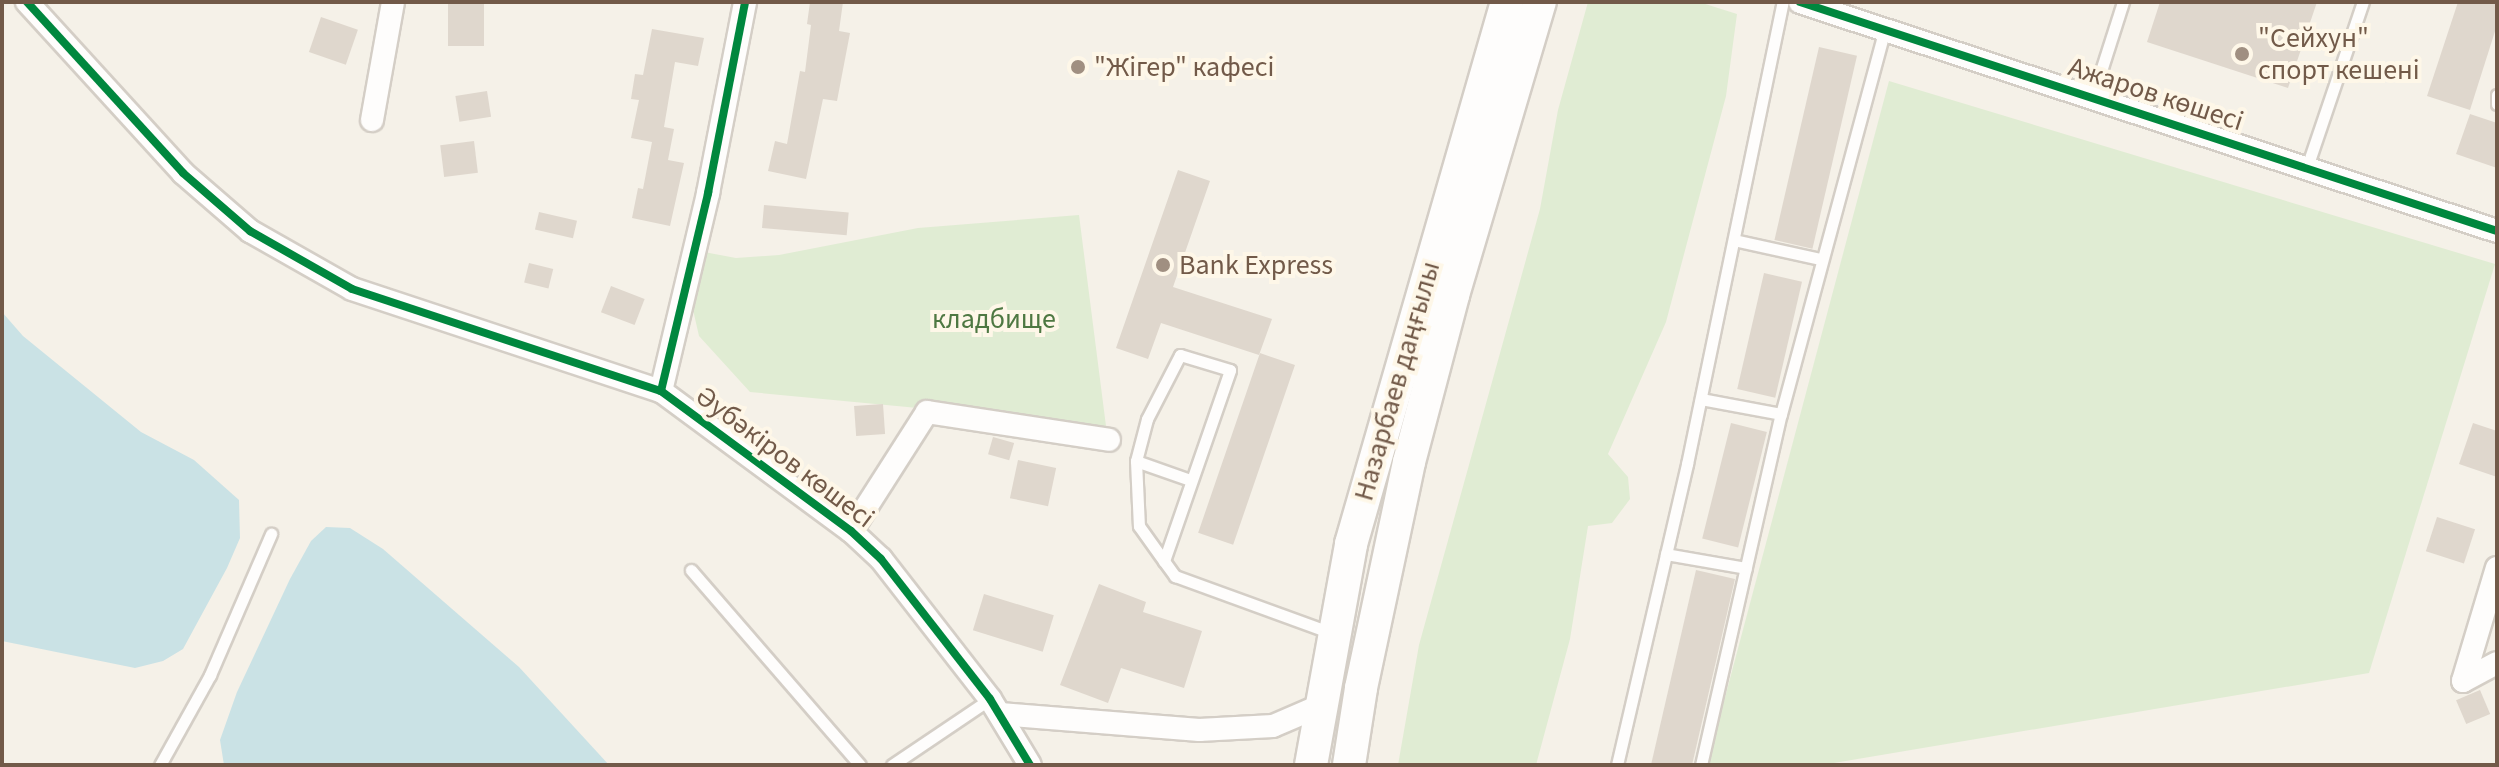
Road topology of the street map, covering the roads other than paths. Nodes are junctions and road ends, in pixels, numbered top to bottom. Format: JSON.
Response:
{"nodes":[{"id":1,"x":27,"y":2,"type":"edge"},
{"id":2,"x":393,"y":2,"type":"edge"},
{"id":3,"x":745,"y":2,"type":"edge"},
{"id":4,"x":1507,"y":2,"type":"edge"},
{"id":5,"x":1540,"y":2,"type":"edge"},
{"id":6,"x":1783,"y":2,"type":"edge"},
{"id":7,"x":1800,"y":2,"type":"edge"},
{"id":8,"x":2123,"y":2,"type":"edge"},
{"id":9,"x":2363,"y":2,"type":"edge"},
{"id":10,"x":1886,"y":28,"type":"junction"},
{"id":11,"x":2497,"y":95,"type":"edge"},
{"id":12,"x":2093,"y":96,"type":"junction"},
{"id":13,"x":2497,"y":104,"type":"edge"},
{"id":14,"x":372,"y":120,"type":"dead end"},
{"id":15,"x":2307,"y":167,"type":"junction"},
{"id":16,"x":2497,"y":231,"type":"edge"},
{"id":17,"x":1734,"y":240,"type":"junction"},
{"id":18,"x":1820,"y":259,"type":"junction"},
{"id":19,"x":661,"y":391,"type":"junction"},
{"id":20,"x":1701,"y":399,"type":"junction"},
{"id":21,"x":1781,"y":414,"type":"junction"},
{"id":22,"x":1109,"y":440,"type":"dead end"},
{"id":23,"x":1136,"y":461,"type":"junction"},
{"id":24,"x":1190,"y":480,"type":"junction"},
{"id":25,"x":851,"y":531,"type":"junction"},
{"id":26,"x":271,"y":534,"type":"dead end"},
{"id":27,"x":1666,"y":554,"type":"junction"},
{"id":28,"x":1164,"y":561,"type":"junction"},
{"id":29,"x":1746,"y":568,"type":"junction"},
{"id":30,"x":2497,"y":568,"type":"edge"},
{"id":31,"x":691,"y":570,"type":"dead end"},
{"id":32,"x":1333,"y":633,"type":"junction"},
{"id":33,"x":2497,"y":663,"type":"edge"},
{"id":34,"x":995,"y":706,"type":"junction"},
{"id":35,"x":1320,"y":706,"type":"junction"},
{"id":36,"x":160,"y":765,"type":"edge"},
{"id":37,"x":860,"y":765,"type":"edge"},
{"id":38,"x":892,"y":765,"type":"edge"},
{"id":39,"x":1030,"y":765,"type":"edge"},
{"id":40,"x":1311,"y":765,"type":"edge"},
{"id":41,"x":1349,"y":765,"type":"edge"},
{"id":42,"x":1617,"y":765,"type":"edge"},
{"id":43,"x":1701,"y":765,"type":"edge"}],
"edges":[{"from":1,"to":19,"type":"street"},
{"from":2,"to":14,"type":"street"},
{"from":3,"to":19,"type":"street","name":"Әубәкіров көшесі"},
{"from":4,"to":32,"type":"main road","name":"Назарбаев даңғылы"},
{"from":5,"to":41,"type":"main road","name":"Назарбаев даңғылы"},
{"from":6,"to":17,"type":"lane"},
{"from":7,"to":10,"type":"street","name":"Ажаров көшесі"},
{"from":8,"to":12,"type":"lane"},
{"from":9,"to":15,"type":"lane"},
{"from":10,"to":12,"type":"street","name":"Ажаров көшесі"},
{"from":10,"to":18,"type":"lane"},
{"from":11,"to":13,"type":"lane"},
{"from":12,"to":15,"type":"street","name":"Ажаров көшесі"},
{"from":15,"to":16,"type":"street","name":"Ажаров көшесі"},
{"from":17,"to":18,"type":"lane"},
{"from":17,"to":20,"type":"lane"},
{"from":18,"to":21,"type":"lane"},
{"from":19,"to":25,"type":"street","name":"Әубәкіров көшесі"},
{"from":20,"to":21,"type":"lane"},
{"from":20,"to":27,"type":"lane"},
{"from":21,"to":29,"type":"lane"},
{"from":22,"to":25,"type":"street"},
{"from":23,"to":24,"type":"lane"},
{"from":23,"to":24,"type":"lane"},
{"from":23,"to":28,"type":"lane"},
{"from":24,"to":28,"type":"lane"},
{"from":25,"to":34,"type":"street","name":"Әубәкіров көшесі"},
{"from":26,"to":36,"type":"lane"},
{"from":27,"to":29,"type":"lane"},
{"from":27,"to":42,"type":"lane"},
{"from":28,"to":32,"type":"lane"},
{"from":29,"to":43,"type":"lane"},
{"from":30,"to":33,"type":"street"},
{"from":31,"to":37,"type":"lane"},
{"from":32,"to":35,"type":"main road","name":"Назарбаев даңғылы"},
{"from":34,"to":35,"type":"street"},
{"from":34,"to":38,"type":"lane"},
{"from":34,"to":39,"type":"street","name":"Әубәкіров көшесі"},
{"from":35,"to":40,"type":"main road","name":"Назарбаев даңғылы"}]}
